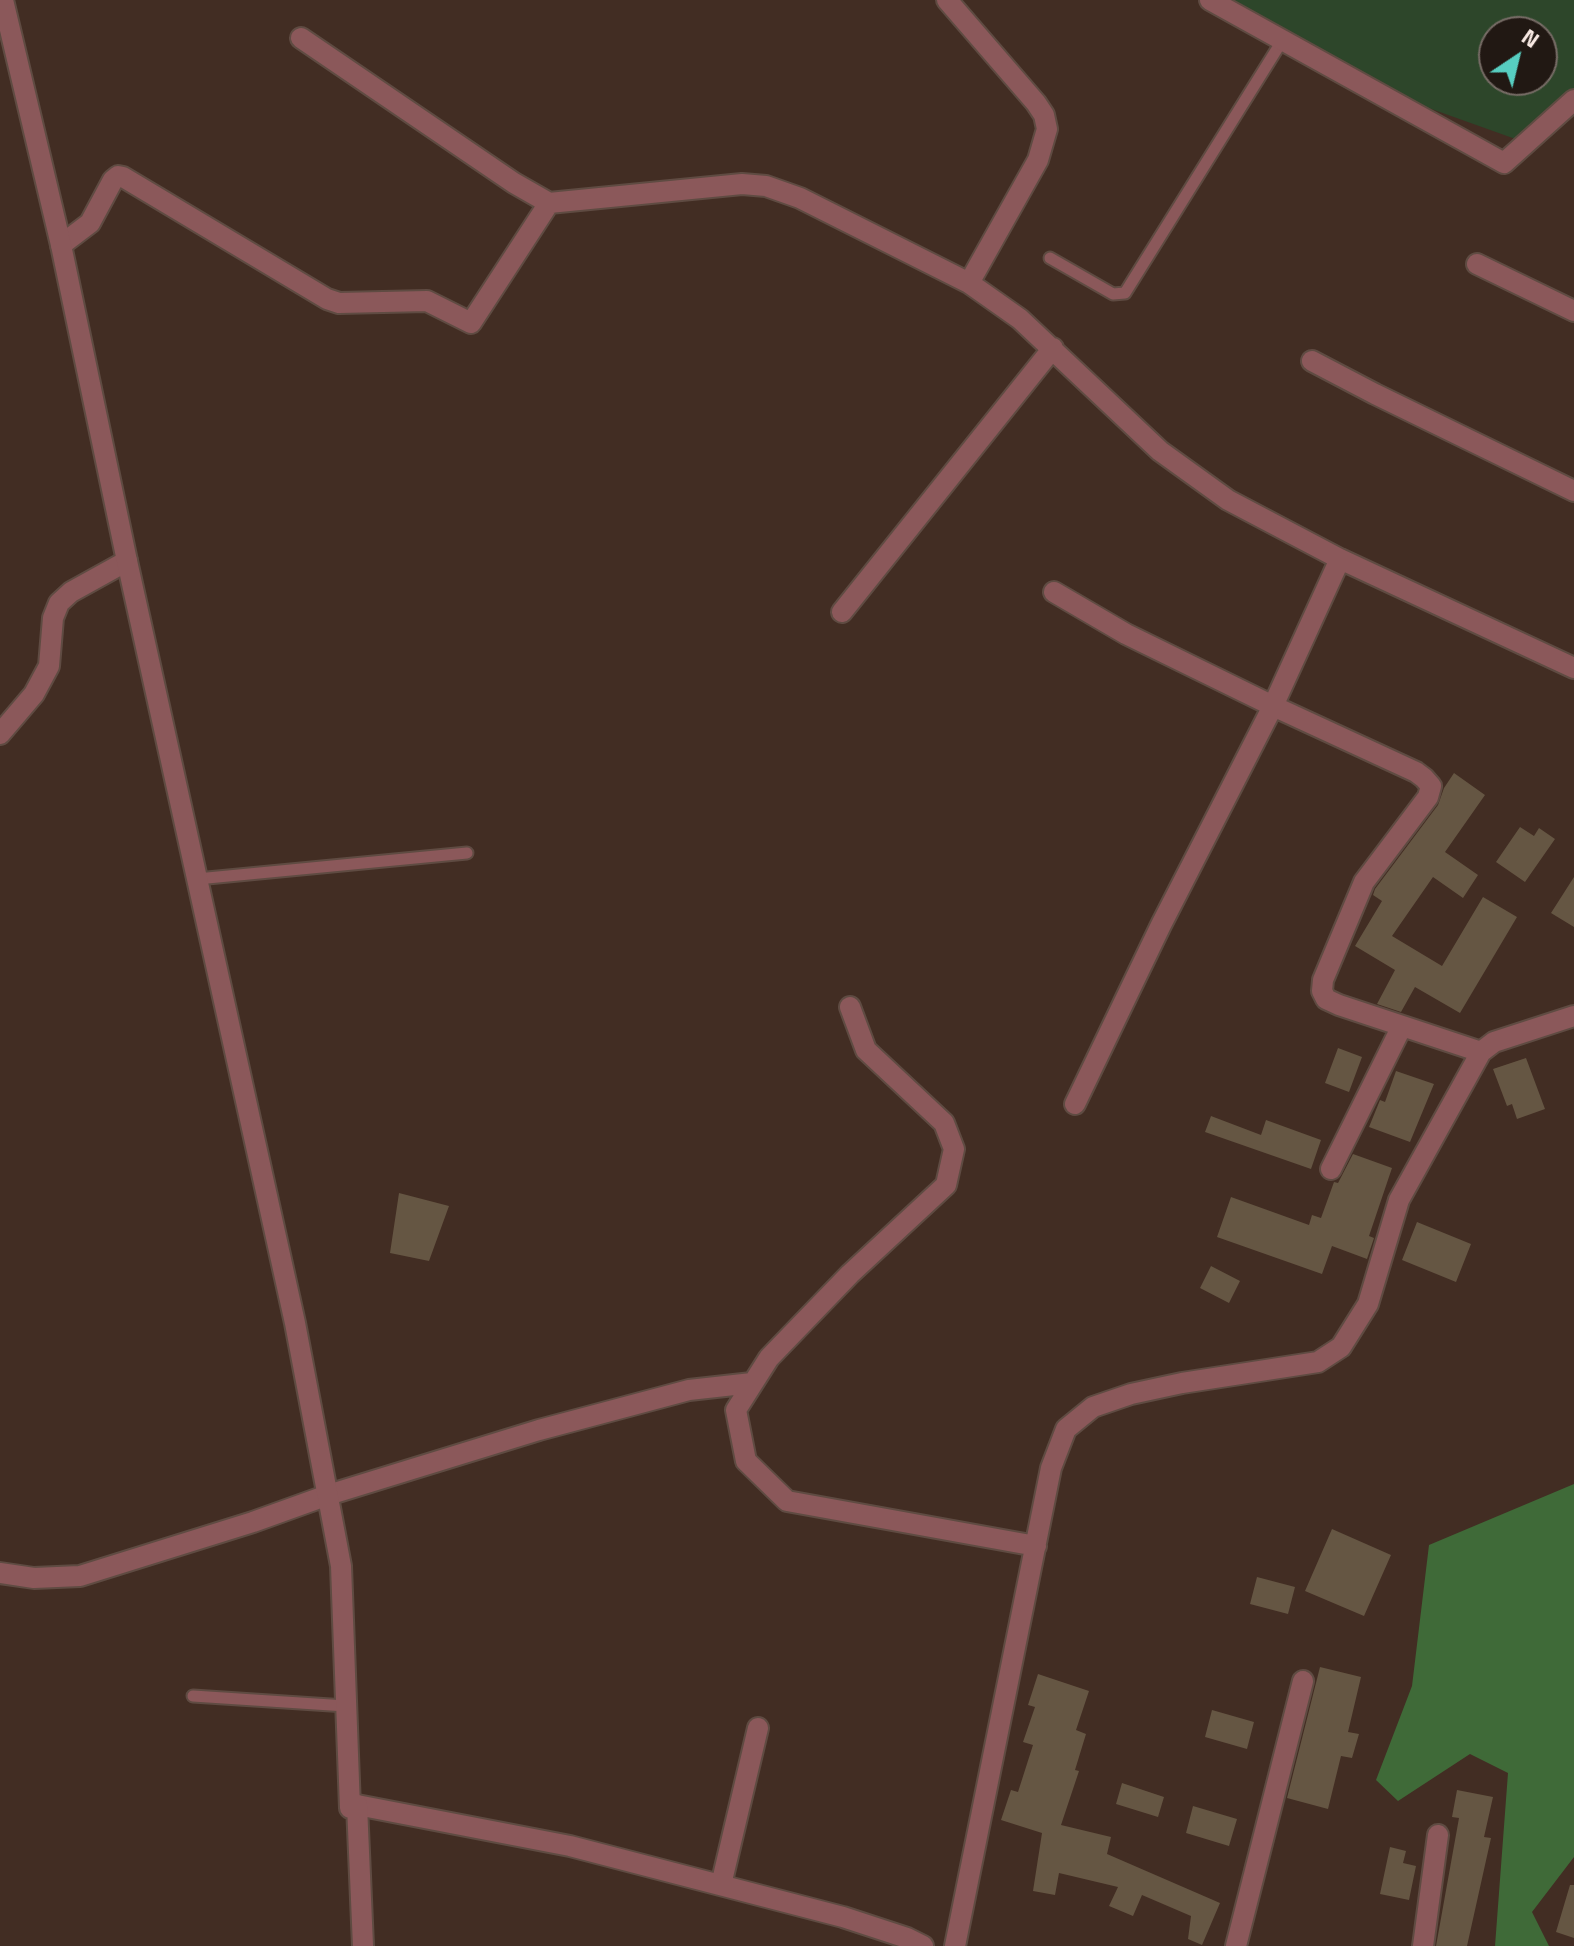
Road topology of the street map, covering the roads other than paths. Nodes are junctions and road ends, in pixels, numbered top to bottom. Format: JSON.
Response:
{"nodes":[{"id":1,"x":3,"y":0,"type":"edge"},
{"id":2,"x":947,"y":0,"type":"edge"},
{"id":3,"x":1210,"y":0,"type":"edge"},
{"id":4,"x":301,"y":38,"type":"dead end"},
{"id":5,"x":1282,"y":41,"type":"junction"},
{"id":6,"x":1570,"y":108,"type":"edge"},
{"id":7,"x":549,"y":203,"type":"junction"},
{"id":8,"x":61,"y":245,"type":"junction"},
{"id":9,"x":1050,"y":258,"type":"dead end"},
{"id":10,"x":1477,"y":264,"type":"dead end"},
{"id":11,"x":969,"y":283,"type":"junction"},
{"id":12,"x":1574,"y":311,"type":"edge"},
{"id":13,"x":1053,"y":348,"type":"junction"},
{"id":14,"x":1312,"y":361,"type":"dead end"},
{"id":15,"x":1574,"y":491,"type":"edge"},
{"id":16,"x":1340,"y":559,"type":"junction"},
{"id":17,"x":127,"y":561,"type":"junction"},
{"id":18,"x":1054,"y":592,"type":"dead end"},
{"id":19,"x":842,"y":612,"type":"dead end"},
{"id":20,"x":1574,"y":668,"type":"edge"},
{"id":21,"x":1273,"y":706,"type":"junction"},
{"id":22,"x":0,"y":734,"type":"edge"},
{"id":23,"x":467,"y":853,"type":"dead end"},
{"id":24,"x":197,"y":879,"type":"junction"},
{"id":25,"x":850,"y":1007,"type":"dead end"},
{"id":26,"x":1574,"y":1016,"type":"edge"},
{"id":27,"x":1401,"y":1028,"type":"junction"},
{"id":28,"x":1481,"y":1052,"type":"junction"},
{"id":29,"x":1075,"y":1104,"type":"dead end"},
{"id":30,"x":1331,"y":1169,"type":"dead end"},
{"id":31,"x":752,"y":1383,"type":"junction"},
{"id":32,"x":328,"y":1495,"type":"junction"},
{"id":33,"x":1036,"y":1546,"type":"junction"},
{"id":34,"x":0,"y":1573,"type":"edge"},
{"id":35,"x":1303,"y":1681,"type":"dead end"},
{"id":36,"x":193,"y":1696,"type":"dead end"},
{"id":37,"x":346,"y":1706,"type":"junction"},
{"id":38,"x":758,"y":1728,"type":"dead end"},
{"id":39,"x":357,"y":1805,"type":"junction"},
{"id":40,"x":1438,"y":1835,"type":"dead end"},
{"id":41,"x":721,"y":1885,"type":"junction"},
{"id":42,"x":363,"y":1946,"type":"edge"},
{"id":43,"x":923,"y":1946,"type":"edge"},
{"id":44,"x":955,"y":1946,"type":"edge"},
{"id":45,"x":1236,"y":1946,"type":"edge"},
{"id":46,"x":1423,"y":1946,"type":"edge"}],
"edges":[{"from":1,"to":8,"type":"street"},
{"from":2,"to":11,"type":"street"},
{"from":3,"to":5,"type":"street"},
{"from":4,"to":7,"type":"street"},
{"from":5,"to":6,"type":"street"},
{"from":5,"to":9,"type":"lane"},
{"from":7,"to":8,"type":"street"},
{"from":7,"to":11,"type":"street"},
{"from":8,"to":17,"type":"street"},
{"from":10,"to":12,"type":"street"},
{"from":11,"to":13,"type":"street"},
{"from":13,"to":16,"type":"street"},
{"from":13,"to":19,"type":"street"},
{"from":14,"to":15,"type":"street"},
{"from":16,"to":20,"type":"street"},
{"from":16,"to":21,"type":"street"},
{"from":17,"to":22,"type":"street"},
{"from":17,"to":24,"type":"street"},
{"from":18,"to":21,"type":"street"},
{"from":21,"to":27,"type":"street"},
{"from":21,"to":29,"type":"street"},
{"from":23,"to":24,"type":"lane"},
{"from":24,"to":32,"type":"street"},
{"from":25,"to":31,"type":"street"},
{"from":26,"to":28,"type":"street"},
{"from":27,"to":28,"type":"street"},
{"from":27,"to":30,"type":"street"},
{"from":28,"to":33,"type":"street"},
{"from":31,"to":32,"type":"street"},
{"from":31,"to":33,"type":"street"},
{"from":32,"to":34,"type":"street"},
{"from":32,"to":37,"type":"street"},
{"from":33,"to":44,"type":"street"},
{"from":35,"to":45,"type":"street"},
{"from":36,"to":37,"type":"lane"},
{"from":37,"to":39,"type":"street"},
{"from":38,"to":41,"type":"street"},
{"from":39,"to":41,"type":"street"},
{"from":39,"to":42,"type":"street"},
{"from":40,"to":46,"type":"street"},
{"from":41,"to":43,"type":"street"}]}
